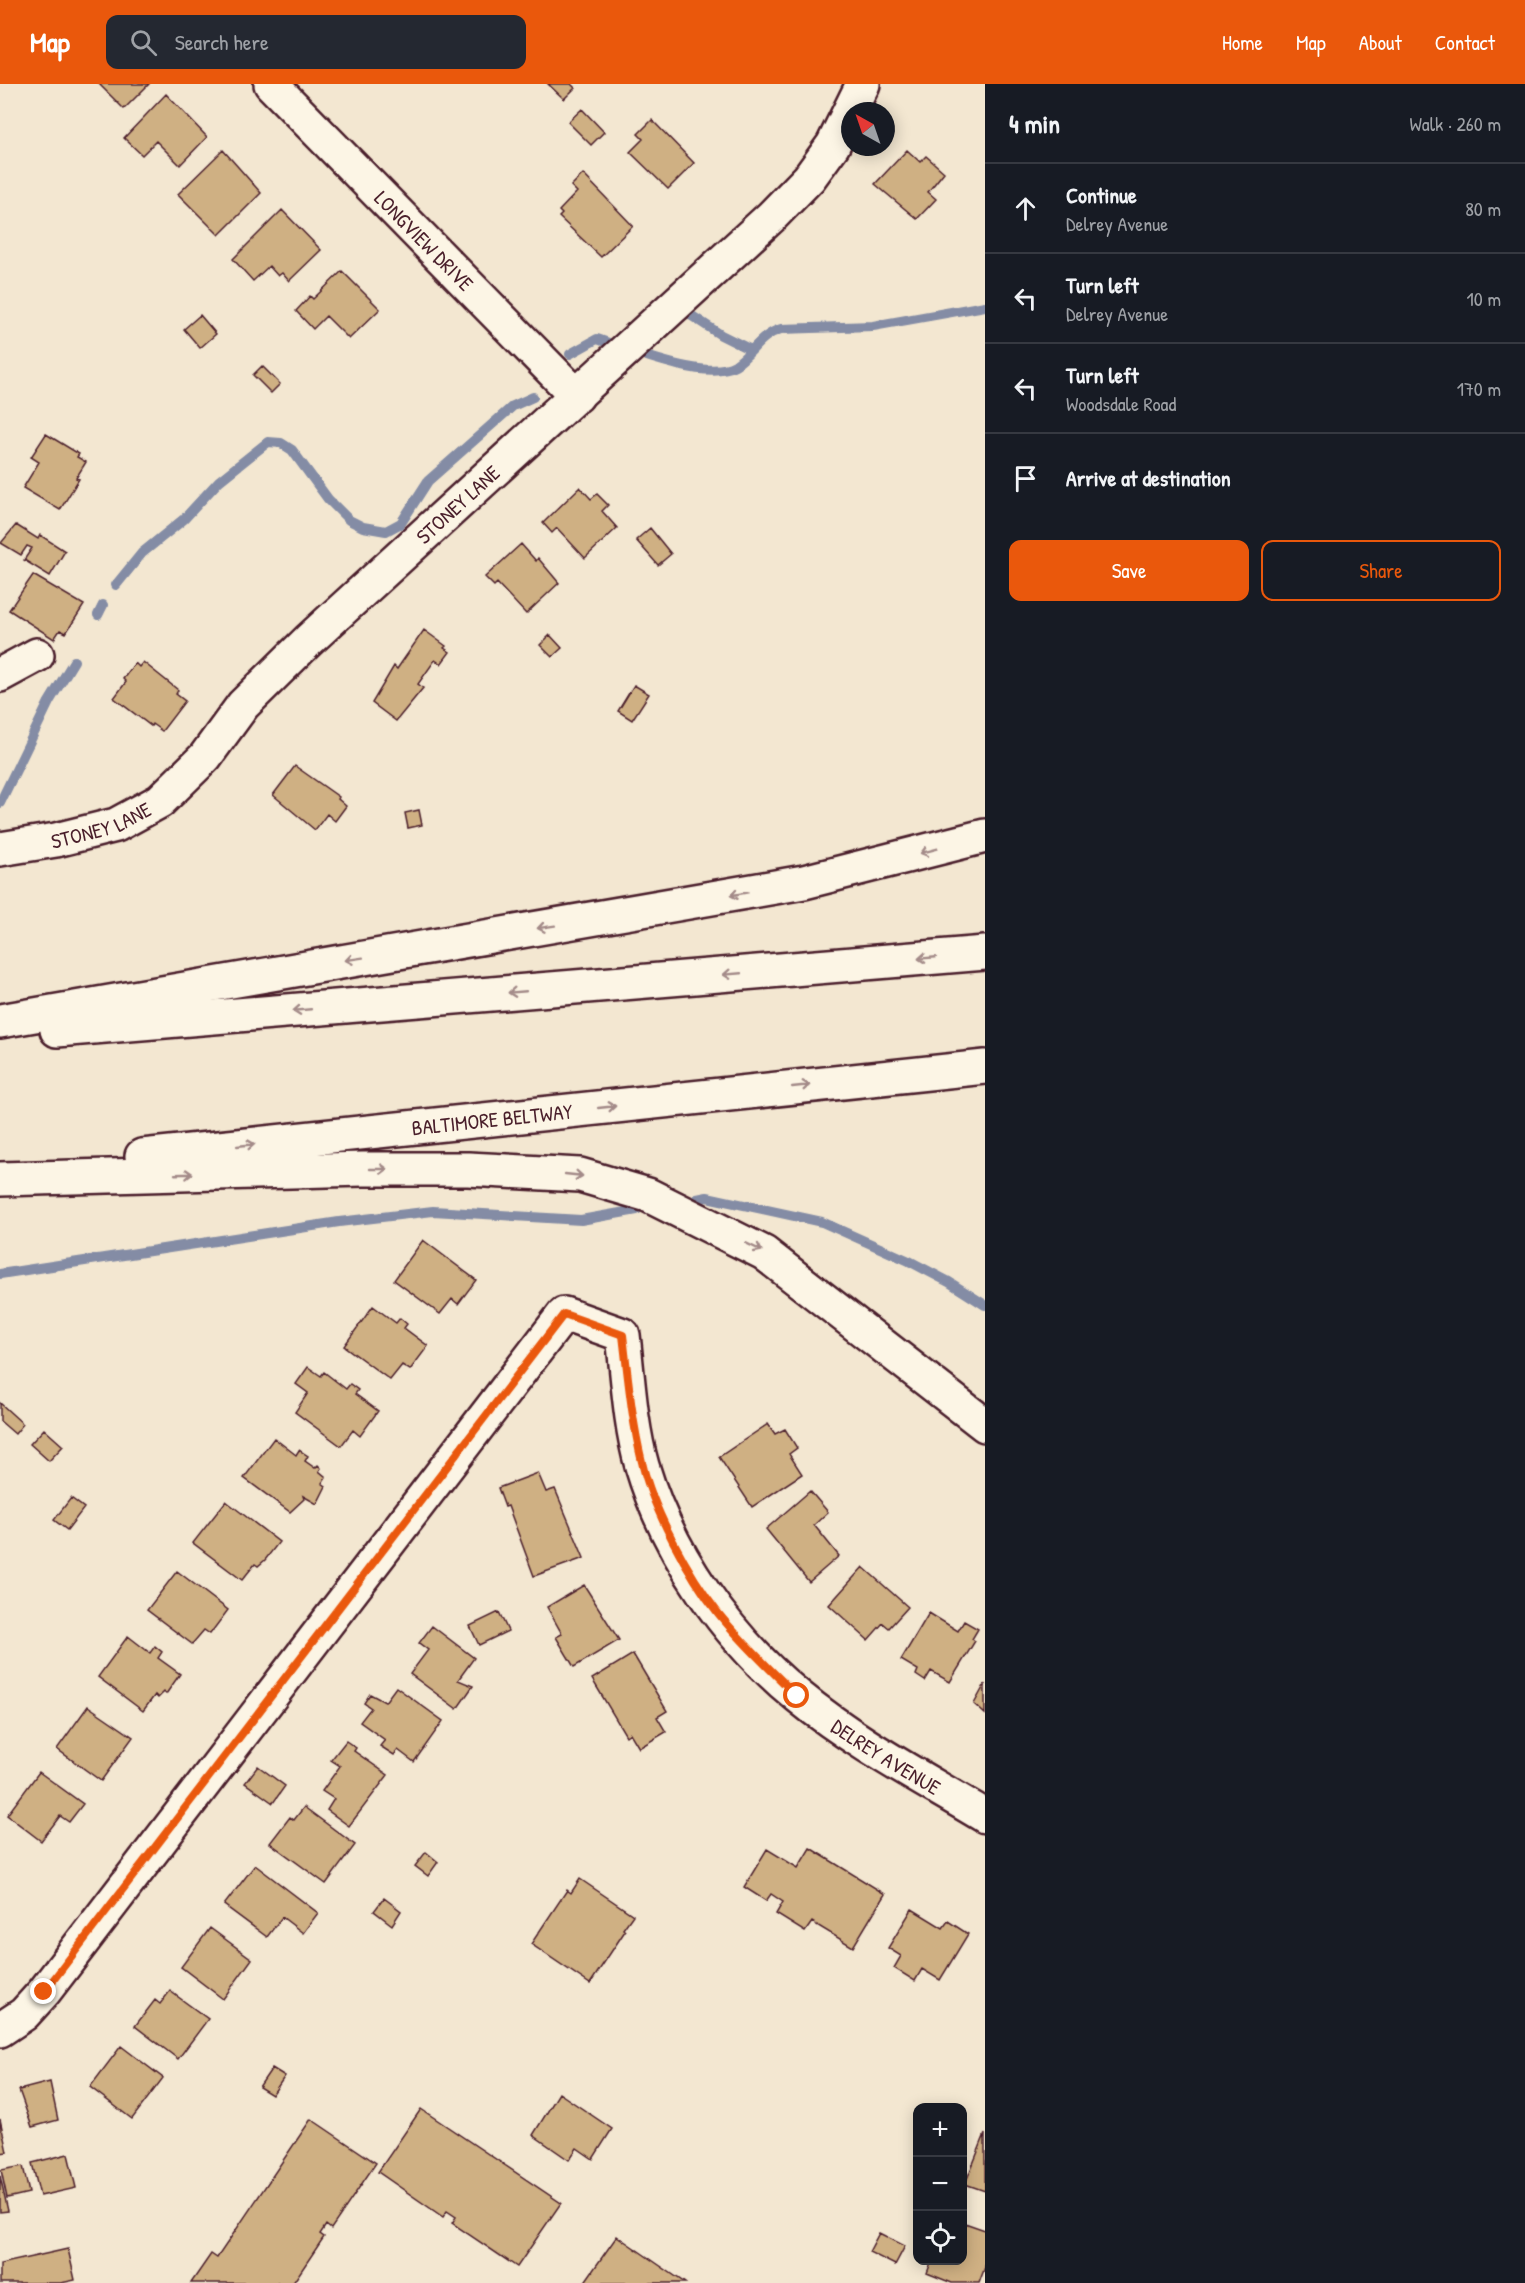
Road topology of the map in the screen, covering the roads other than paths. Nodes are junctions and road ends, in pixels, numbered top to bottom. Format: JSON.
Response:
{"nodes":[{"id":1,"x":271,"y":84,"type":"edge"},
{"id":2,"x":863,"y":84,"type":"edge"},
{"id":3,"x":577,"y":396,"type":"junction"},
{"id":4,"x":37,"y":655,"type":"dead end"},
{"id":5,"x":0,"y":675,"type":"edge"},
{"id":6,"x":985,"y":836,"type":"edge"},
{"id":7,"x":0,"y":849,"type":"edge"},
{"id":8,"x":985,"y":953,"type":"edge"},
{"id":9,"x":0,"y":1021,"type":"edge"},
{"id":10,"x":0,"y":1035,"type":"edge"},
{"id":11,"x":985,"y":1067,"type":"edge"},
{"id":12,"x":0,"y":1171,"type":"edge"},
{"id":13,"x":0,"y":1179,"type":"edge"},
{"id":14,"x":985,"y":1425,"type":"edge"},
{"id":15,"x":985,"y":1816,"type":"edge"},
{"id":16,"x":0,"y":2030,"type":"edge"}],
"edges":[{"from":1,"to":3,"type":"main road","name":"LONGVIEW DRIVE"},
{"from":2,"to":3,"type":"main road","name":"STONEY LANE"},
{"from":3,"to":7,"type":"main road","name":"STONEY LANE"},
{"from":4,"to":5,"type":"main road"},
{"from":6,"to":9,"type":"main road","one_way":true},
{"from":8,"to":10,"type":"main road","one_way":true},
{"from":12,"to":11,"type":"main road","name":"BALTIMORE BELTWAY","one_way":true},
{"from":13,"to":14,"type":"main road","one_way":true},
{"from":15,"to":16,"type":"main road","name":"DELREY AVENUE"}]}
